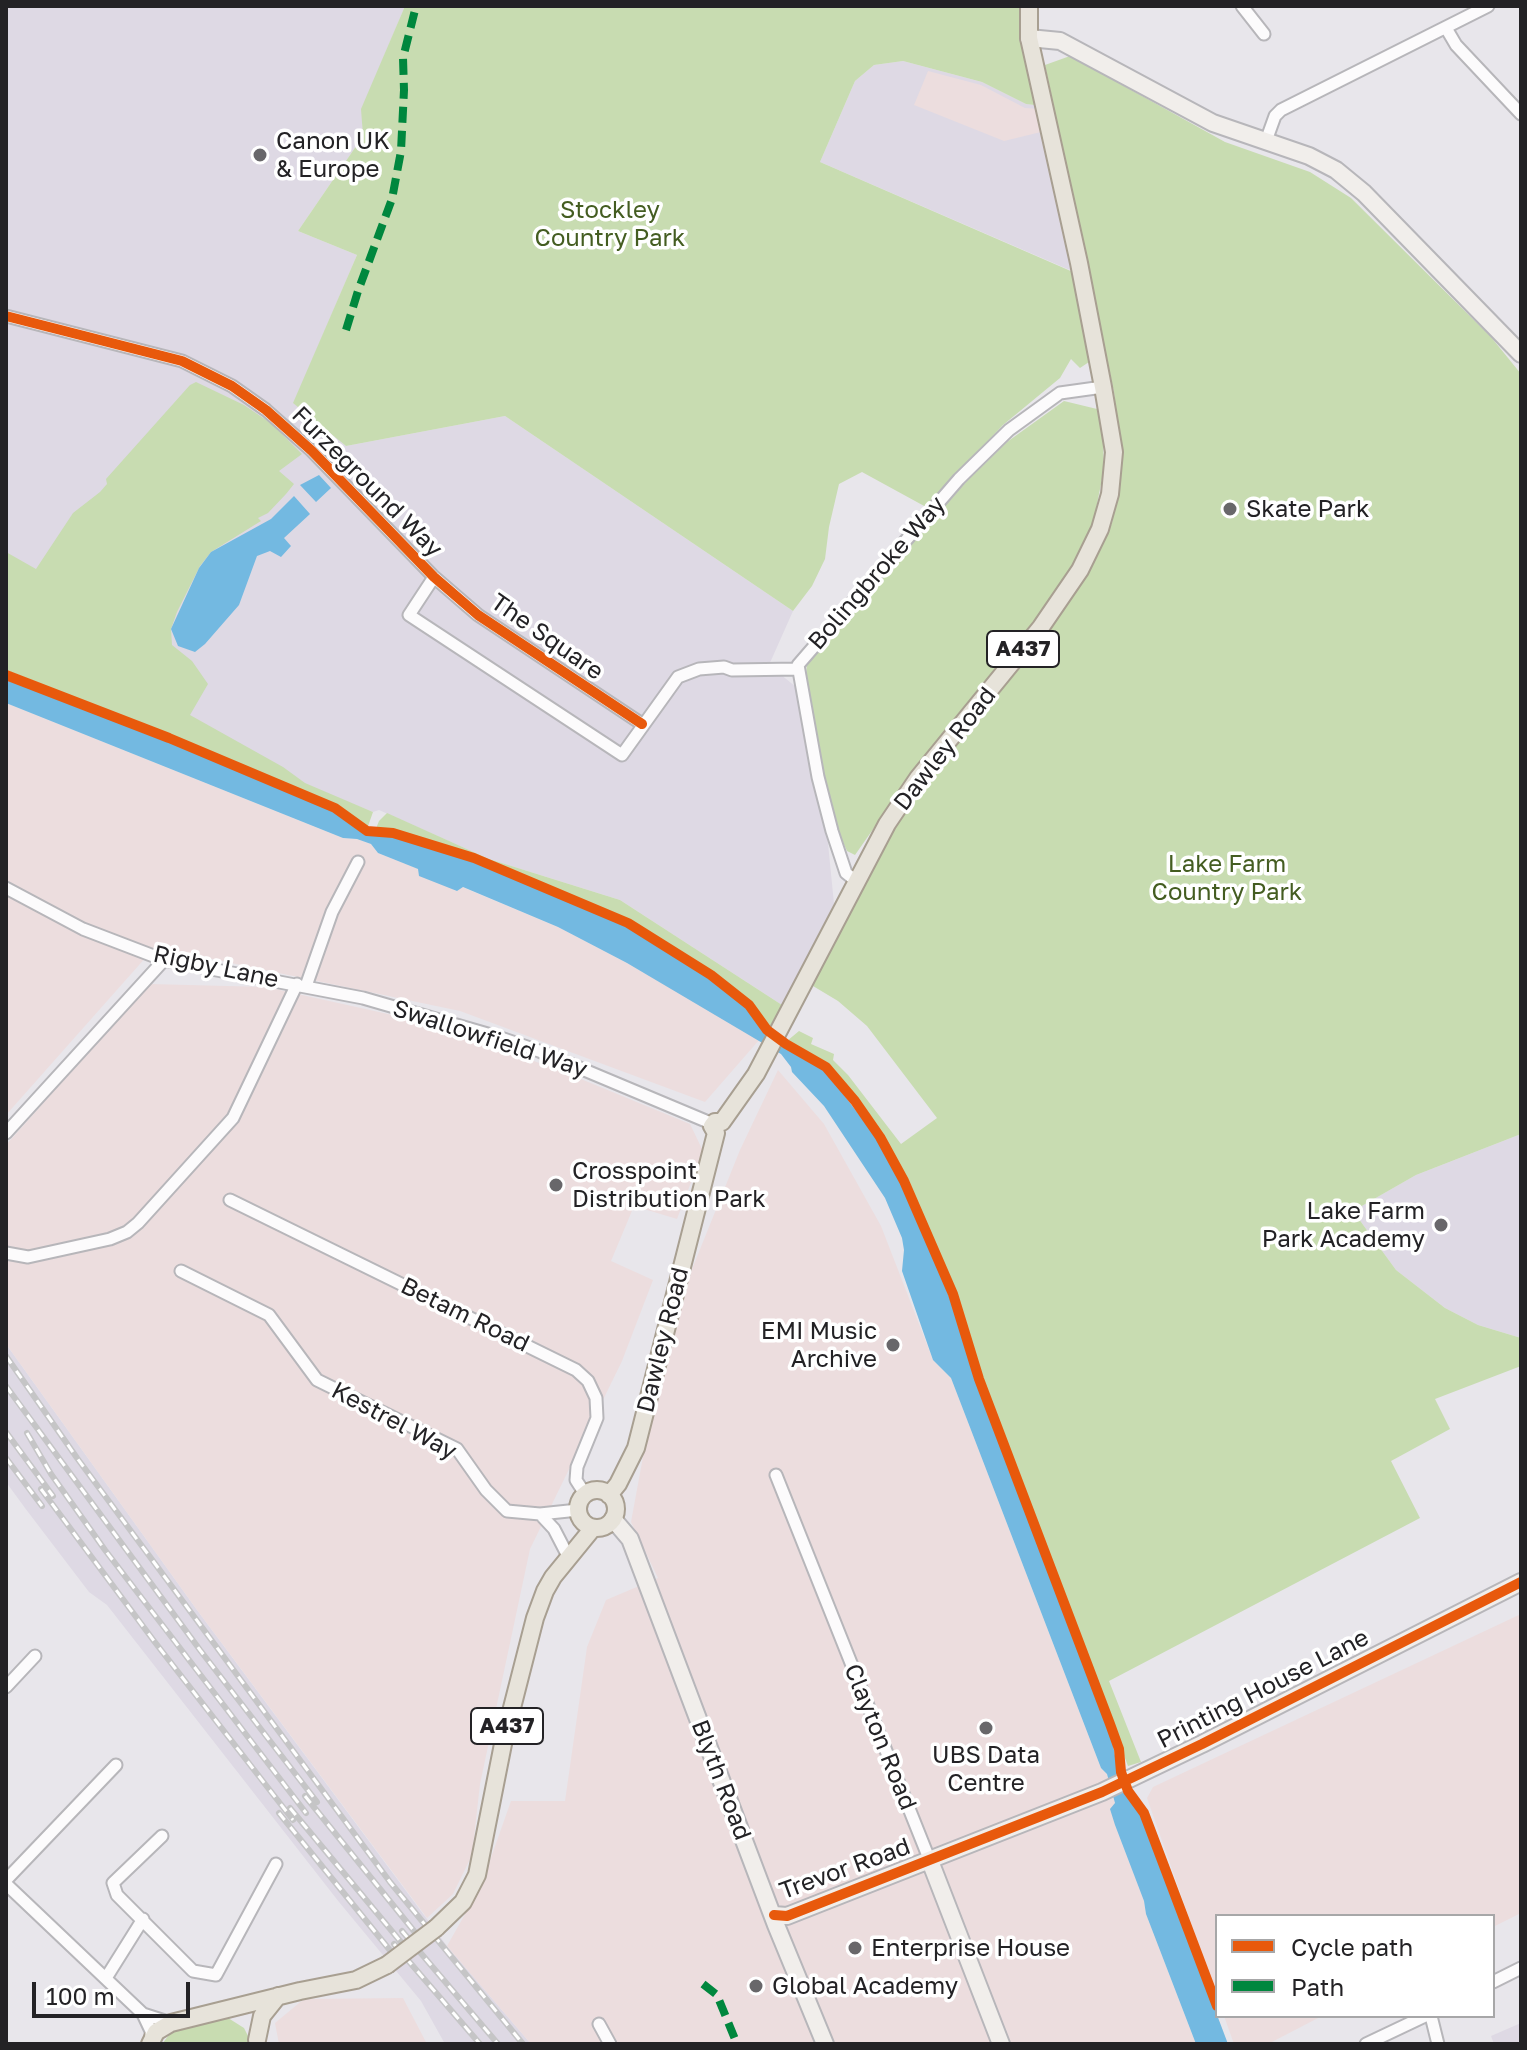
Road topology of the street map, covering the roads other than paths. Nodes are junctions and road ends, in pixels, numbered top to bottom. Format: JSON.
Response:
{"nodes":[{"id":1,"x":1029,"y":6,"type":"edge"},
{"id":2,"x":1242,"y":6,"type":"edge"},
{"id":3,"x":1488,"y":6,"type":"edge"},
{"id":4,"x":1446,"y":28,"type":"junction"},
{"id":5,"x":1264,"y":34,"type":"dead end"},
{"id":6,"x":1029,"y":38,"type":"junction"},
{"id":7,"x":1521,"y":114,"type":"edge"},
{"id":8,"x":1266,"y":141,"type":"junction"},
{"id":9,"x":6,"y":316,"type":"edge"},
{"id":10,"x":1521,"y":354,"type":"edge"},
{"id":11,"x":1103,"y":387,"type":"junction"},
{"id":12,"x":434,"y":577,"type":"junction"},
{"id":13,"x":798,"y":669,"type":"junction"},
{"id":14,"x":642,"y":724,"type":"junction"},
{"id":15,"x":358,"y":862,"type":"dead end"},
{"id":16,"x":856,"y":881,"type":"junction"},
{"id":17,"x":6,"y":888,"type":"edge"},
{"id":18,"x":164,"y":960,"type":"junction"},
{"id":19,"x":302,"y":985,"type":"junction"},
{"id":20,"x":717,"y":1126,"type":"junction"},
{"id":21,"x":6,"y":1133,"type":"edge"},
{"id":22,"x":230,"y":1200,"type":"dead end"},
{"id":23,"x":6,"y":1253,"type":"edge"},
{"id":24,"x":181,"y":1271,"type":"dead end"},
{"id":25,"x":776,"y":1475,"type":"dead end"},
{"id":26,"x":609,"y":1495,"type":"junction"},
{"id":27,"x":582,"y":1502,"type":"junction"},
{"id":28,"x":540,"y":1514,"type":"junction"},
{"id":29,"x":613,"y":1519,"type":"junction"},
{"id":30,"x":593,"y":1528,"type":"junction"},
{"id":31,"x":569,"y":1558,"type":"junction"},
{"id":32,"x":1521,"y":1582,"type":"edge"},
{"id":33,"x":35,"y":1656,"type":"dead end"},
{"id":34,"x":6,"y":1687,"type":"edge"},
{"id":35,"x":116,"y":1765,"type":"dead end"},
{"id":36,"x":162,"y":1836,"type":"dead end"},
{"id":37,"x":930,"y":1861,"type":"junction"},
{"id":38,"x":276,"y":1864,"type":"dead end"},
{"id":39,"x":6,"y":1882,"type":"edge"},
{"id":40,"x":774,"y":1915,"type":"junction"},
{"id":41,"x":143,"y":1919,"type":"junction"},
{"id":42,"x":1521,"y":1968,"type":"edge"},
{"id":43,"x":106,"y":1978,"type":"junction"},
{"id":44,"x":1495,"y":1981,"type":"edge"},
{"id":45,"x":278,"y":1996,"type":"junction"},
{"id":46,"x":227,"y":2010,"type":"junction"},
{"id":47,"x":143,"y":2014,"type":"junction"},
{"id":48,"x":1424,"y":2018,"type":"edge"},
{"id":49,"x":1429,"y":2018,"type":"edge"},
{"id":50,"x":171,"y":2023,"type":"junction"},
{"id":51,"x":599,"y":2024,"type":"dead end"},
{"id":52,"x":258,"y":2042,"type":"edge"},
{"id":53,"x":150,"y":2043,"type":"edge"},
{"id":54,"x":610,"y":2044,"type":"edge"},
{"id":55,"x":825,"y":2044,"type":"edge"},
{"id":56,"x":1001,"y":2044,"type":"edge"},
{"id":57,"x":1366,"y":2044,"type":"edge"},
{"id":58,"x":1438,"y":2044,"type":"edge"}],
"edges":[{"from":1,"to":6,"type":"main road","number":"A437"},
{"from":2,"to":5,"type":"street"},
{"from":3,"to":4,"type":"street"},
{"from":4,"to":7,"type":"street"},
{"from":4,"to":8,"type":"street"},
{"from":6,"to":8,"type":"street"},
{"from":6,"to":11,"type":"main road","name":"Dawley Road","number":"A437"},
{"from":8,"to":10,"type":"street"},
{"from":9,"to":12,"type":"street","name":"Furzeground Way"},
{"from":11,"to":13,"type":"street","name":"Bolingbroke Way"},
{"from":11,"to":16,"type":"main road","name":"Dawley Road","number":"A437"},
{"from":12,"to":14,"type":"street","name":"The Square"},
{"from":12,"to":14,"type":"street"},
{"from":13,"to":14,"type":"street"},
{"from":13,"to":16,"type":"street","name":"Bolingbroke Way"},
{"from":15,"to":19,"type":"street","name":"Rigby Lane"},
{"from":16,"to":20,"type":"main road","name":"Dawley Road","number":"A437"},
{"from":17,"to":18,"type":"street","name":"Rigby Lane"},
{"from":18,"to":19,"type":"street","name":"Rigby Lane"},
{"from":18,"to":21,"type":"street"},
{"from":19,"to":20,"type":"street","name":"Swallowfield Way"},
{"from":19,"to":23,"type":"street"},
{"from":20,"to":26,"type":"main road","name":"Dawley Road","number":"A437"},
{"from":22,"to":27,"type":"street","name":"Betam Road"},
{"from":24,"to":28,"type":"street","name":"Kestrel Way"},
{"from":25,"to":37,"type":"street","name":"Clayton Road"},
{"from":26,"to":27,"type":"main road"},
{"from":26,"to":29,"type":"main road"},
{"from":27,"to":28,"type":"street","name":"Kestrel Way"},
{"from":27,"to":30,"type":"main road"},
{"from":28,"to":31,"type":"street"},
{"from":29,"to":30,"type":"main road"},
{"from":29,"to":40,"type":"street","name":"Blyth Road"},
{"from":30,"to":31,"type":"main road","number":"A437"},
{"from":31,"to":45,"type":"main road","number":"A437","bridge":true},
{"from":32,"to":37,"type":"street","name":"Printing House Lane"},
{"from":33,"to":34,"type":"street"},
{"from":35,"to":39,"type":"street"},
{"from":36,"to":41,"type":"street"},
{"from":37,"to":40,"type":"street","name":"Trevor Road"},
{"from":37,"to":56,"type":"street","name":"Clayton Road"},
{"from":38,"to":41,"type":"street"},
{"from":39,"to":43,"type":"street"},
{"from":40,"to":55,"type":"street","name":"Blyth Road"},
{"from":41,"to":43,"type":"street"},
{"from":42,"to":44,"type":"street"},
{"from":43,"to":47,"type":"street"},
{"from":45,"to":46,"type":"main road","number":"A437"},
{"from":45,"to":52,"type":"main road"},
{"from":46,"to":50,"type":"main road"},
{"from":46,"to":52,"type":"main road"},
{"from":47,"to":50,"type":"street"},
{"from":47,"to":53,"type":"street"},
{"from":48,"to":57,"type":"street"},
{"from":49,"to":58,"type":"street"},
{"from":50,"to":53,"type":"main road"},
{"from":51,"to":54,"type":"street"}]}
